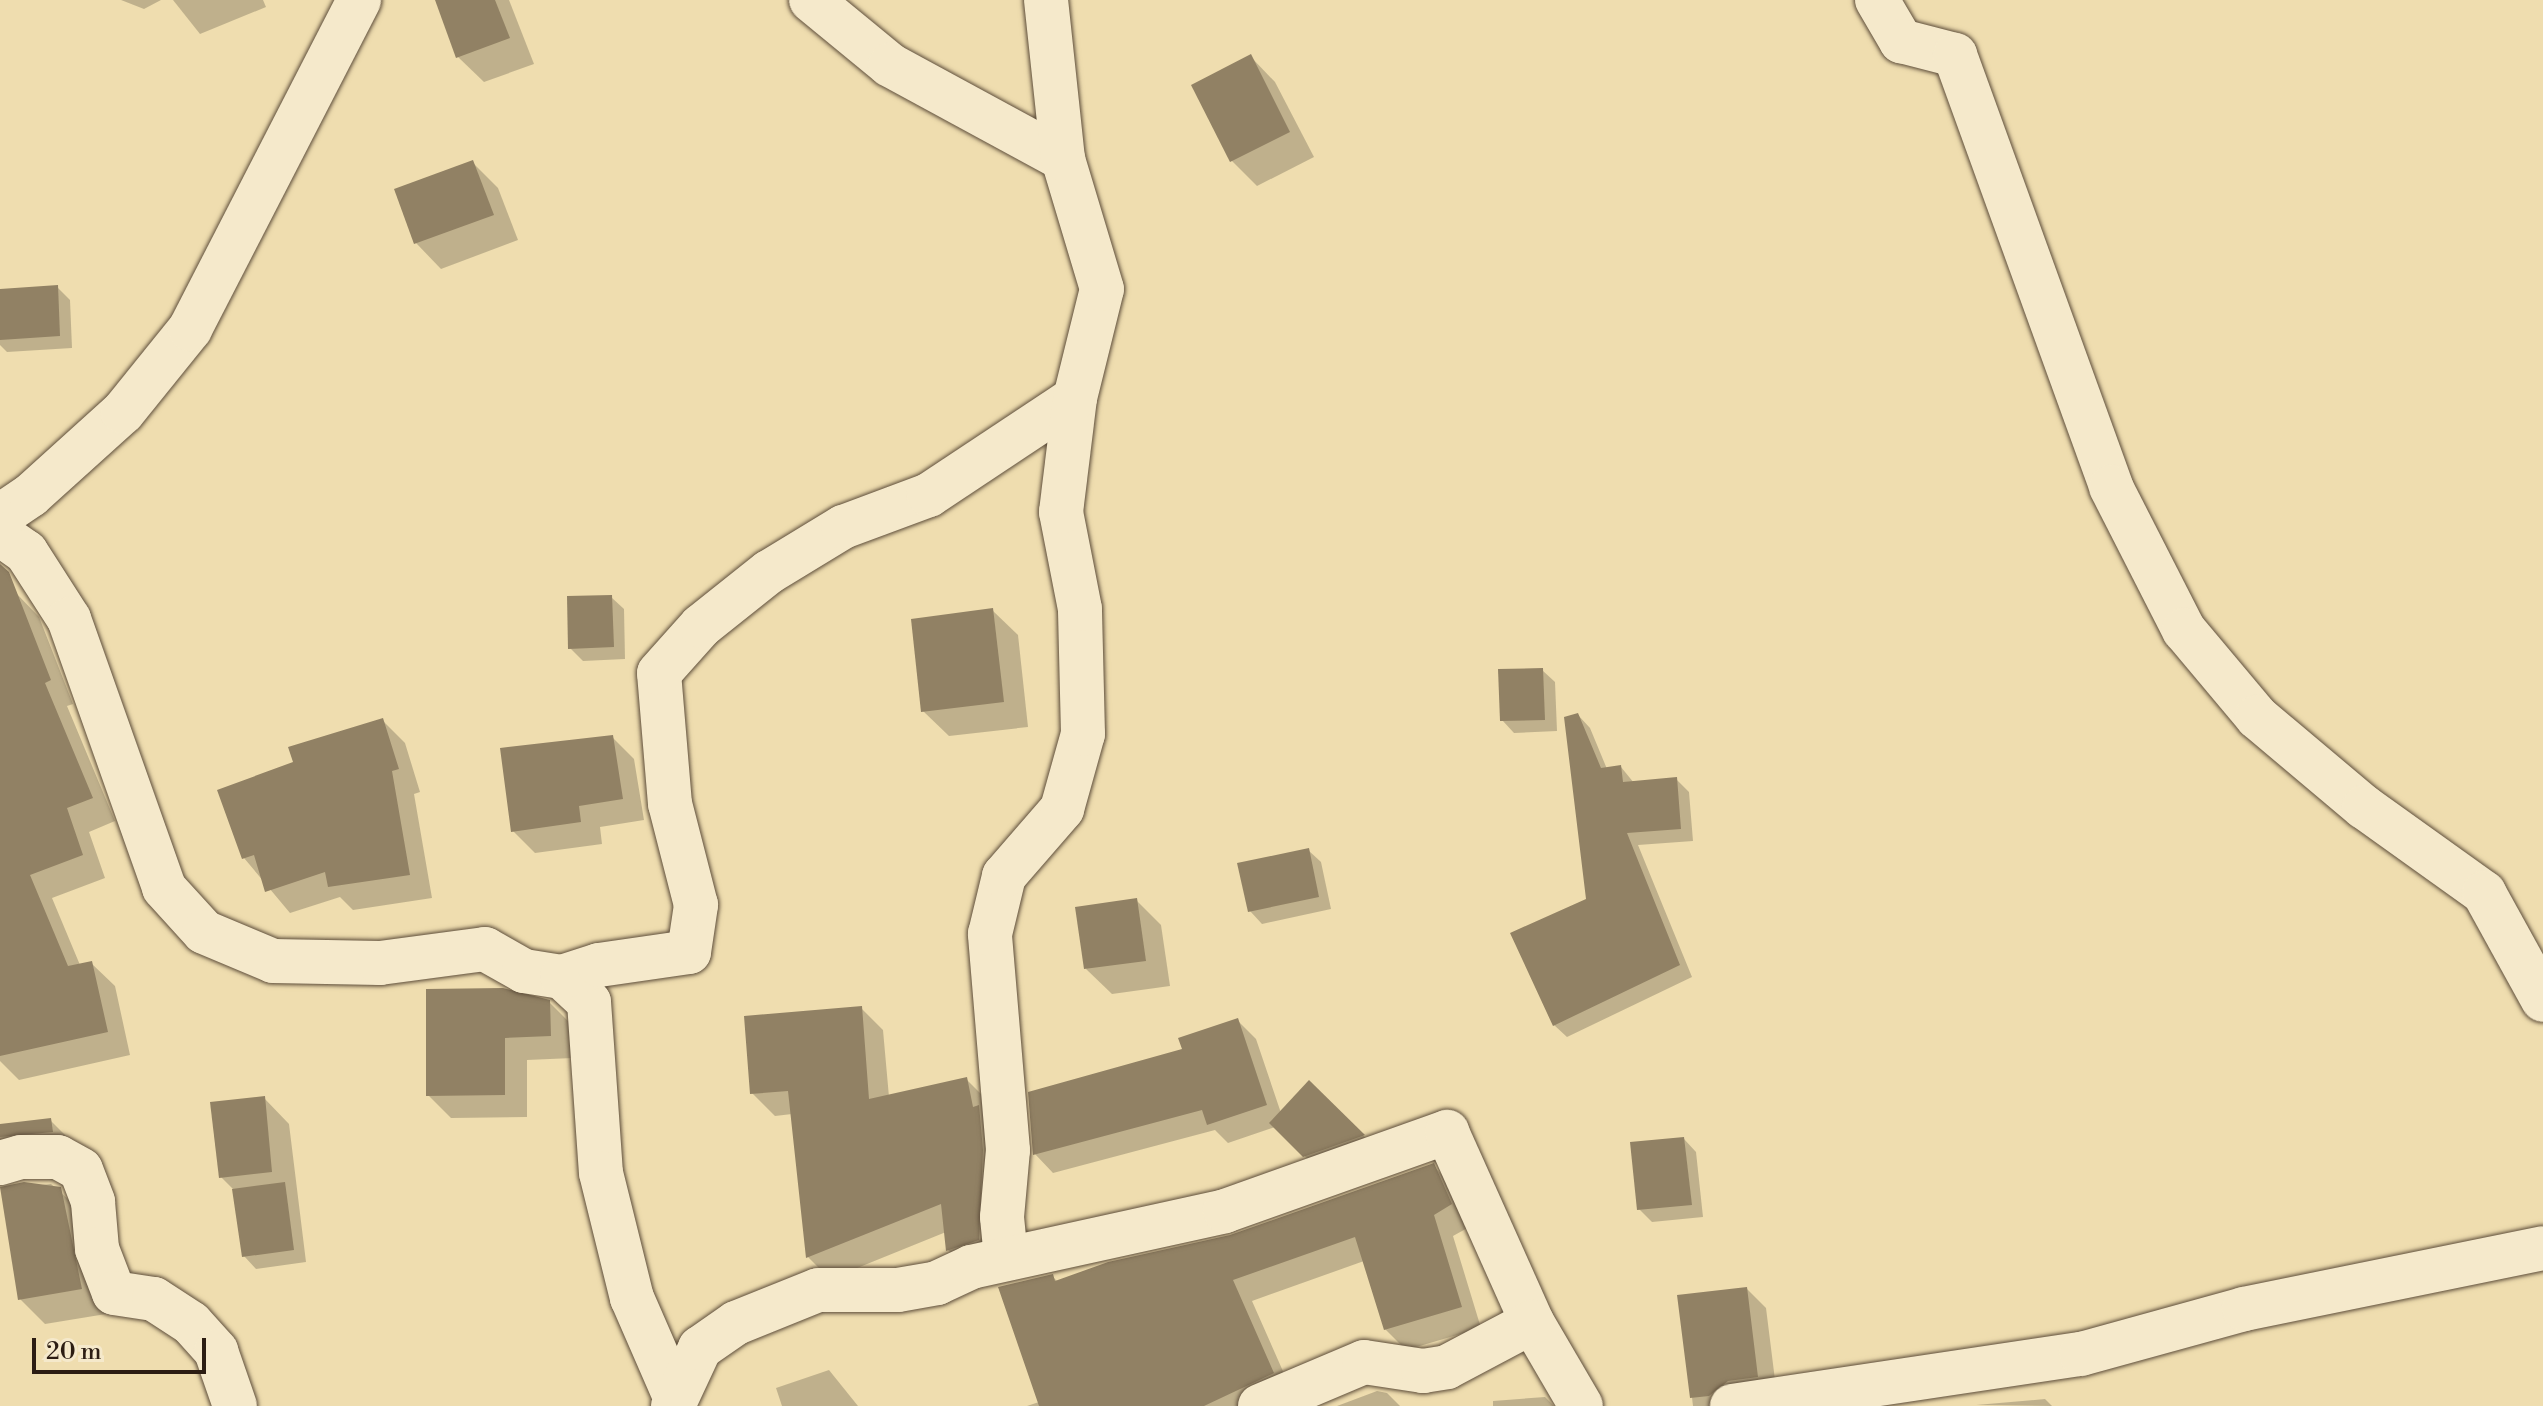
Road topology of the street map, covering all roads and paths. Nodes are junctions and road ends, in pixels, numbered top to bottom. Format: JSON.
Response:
{"nodes":[{"id":1,"x":359,"y":0,"type":"edge"},
{"id":2,"x":811,"y":0,"type":"edge"},
{"id":3,"x":1046,"y":0,"type":"edge"},
{"id":4,"x":1877,"y":0,"type":"edge"},
{"id":5,"x":1063,"y":159,"type":"junction"},
{"id":6,"x":1075,"y":398,"type":"junction"},
{"id":7,"x":0,"y":516,"type":"edge"},
{"id":8,"x":0,"y":534,"type":"edge"},
{"id":9,"x":562,"y":977,"type":"junction"},
{"id":10,"x":2543,"y":1000,"type":"edge"},
{"id":11,"x":0,"y":1163,"type":"edge"},
{"id":12,"x":2543,"y":1248,"type":"edge"},
{"id":13,"x":1006,"y":1258,"type":"junction"},
{"id":14,"x":1532,"y":1322,"type":"junction"},
{"id":15,"x":674,"y":1401,"type":"edge"},
{"id":16,"x":235,"y":1406,"type":"edge"},
{"id":17,"x":1260,"y":1406,"type":"edge"},
{"id":18,"x":1581,"y":1406,"type":"edge"},
{"id":19,"x":1732,"y":1406,"type":"edge"}],
"edges":[{"from":1,"to":7,"type":"street"},
{"from":2,"to":5,"type":"street"},
{"from":3,"to":5,"type":"street"},
{"from":4,"to":10,"type":"street"},
{"from":5,"to":6,"type":"street"},
{"from":6,"to":9,"type":"street"},
{"from":6,"to":13,"type":"street"},
{"from":8,"to":9,"type":"street"},
{"from":9,"to":15,"type":"street"},
{"from":11,"to":16,"type":"street"},
{"from":12,"to":19,"type":"street"},
{"from":13,"to":14,"type":"street"},
{"from":13,"to":15,"type":"street"},
{"from":14,"to":17,"type":"street"},
{"from":14,"to":18,"type":"street"}]}
